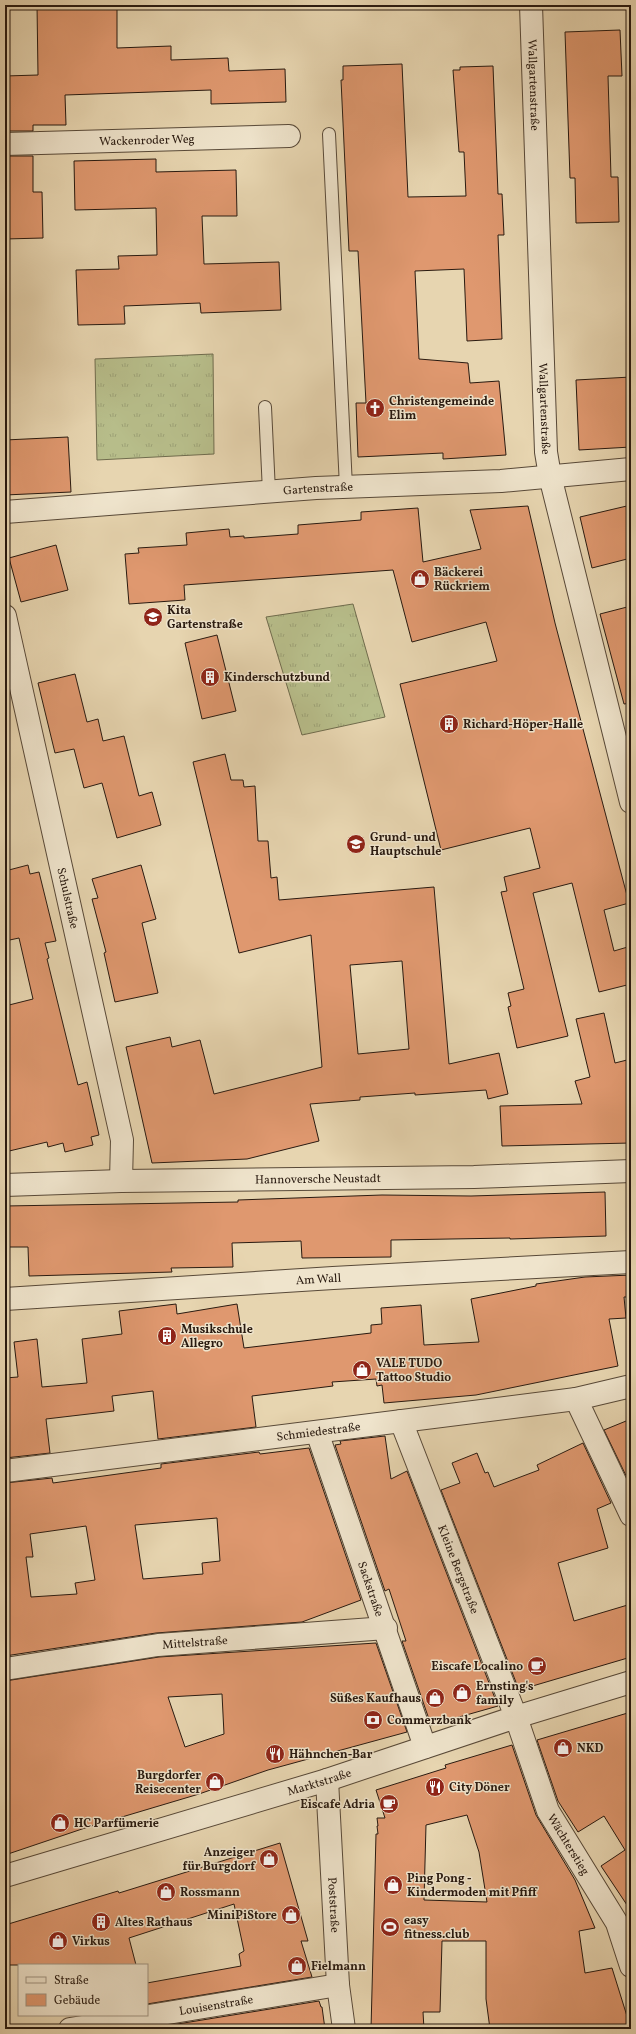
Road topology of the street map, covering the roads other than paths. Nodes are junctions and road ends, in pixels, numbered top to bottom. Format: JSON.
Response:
{"nodes":[{"id":1,"x":531,"y":5,"type":"edge"},
{"id":2,"x":330,"y":134,"type":"dead end"},
{"id":3,"x":289,"y":136,"type":"dead end"},
{"id":4,"x":5,"y":144,"type":"edge"},
{"id":5,"x":265,"y":407,"type":"dead end"},
{"id":6,"x":631,"y":470,"type":"edge"},
{"id":7,"x":550,"y":476,"type":"junction"},
{"id":8,"x":346,"y":487,"type":"junction"},
{"id":9,"x":269,"y":492,"type":"junction"},
{"id":10,"x":5,"y":512,"type":"edge"},
{"id":11,"x":5,"y":616,"type":"edge"},
{"id":12,"x":631,"y":802,"type":"edge"},
{"id":13,"x":631,"y":1172,"type":"edge"},
{"id":14,"x":121,"y":1180,"type":"junction"},
{"id":15,"x":5,"y":1185,"type":"edge"},
{"id":16,"x":631,"y":1262,"type":"edge"},
{"id":17,"x":5,"y":1299,"type":"edge"},
{"id":18,"x":631,"y":1386,"type":"edge"},
{"id":19,"x":576,"y":1399,"type":"junction"},
{"id":20,"x":401,"y":1421,"type":"junction"},
{"id":21,"x":318,"y":1432,"type":"junction"},
{"id":22,"x":5,"y":1471,"type":"edge"},
{"id":23,"x":631,"y":1515,"type":"edge"},
{"id":24,"x":386,"y":1628,"type":"junction"},
{"id":25,"x":5,"y":1668,"type":"edge"},
{"id":26,"x":631,"y":1682,"type":"edge"},
{"id":27,"x":516,"y":1717,"type":"junction"},
{"id":28,"x":425,"y":1747,"type":"junction"},
{"id":29,"x":327,"y":1780,"type":"junction"},
{"id":30,"x":5,"y":1876,"type":"edge"},
{"id":31,"x":631,"y":1966,"type":"edge"},
{"id":32,"x":338,"y":1985,"type":"junction"},
{"id":33,"x":70,"y":2029,"type":"edge"},
{"id":34,"x":344,"y":2029,"type":"edge"}],
"edges":[{"from":1,"to":7,"type":"street","name":"Wallgartenstraße"},
{"from":2,"to":8,"type":"lane"},
{"from":3,"to":4,"type":"street","name":"Wackenroder Weg"},
{"from":5,"to":9,"type":"lane"},
{"from":6,"to":7,"type":"street","name":"Gartenstraße"},
{"from":7,"to":8,"type":"street","name":"Gartenstraße"},
{"from":7,"to":12,"type":"street","name":"Wallgartenstraße"},
{"from":8,"to":9,"type":"street","name":"Gartenstraße"},
{"from":9,"to":10,"type":"street","name":"Gartenstraße"},
{"from":11,"to":14,"type":"street","name":"Schulstraße"},
{"from":13,"to":14,"type":"street","name":"Hannoversche Neustadt"},
{"from":14,"to":15,"type":"street","name":"Hannoversche Neustadt"},
{"from":16,"to":17,"type":"street","name":"Am Wall"},
{"from":18,"to":19,"type":"street","name":"Schmiedestraße"},
{"from":19,"to":20,"type":"street","name":"Schmiedestraße"},
{"from":19,"to":23,"type":"street"},
{"from":20,"to":21,"type":"street","name":"Schmiedestraße"},
{"from":20,"to":27,"type":"street","name":"Kleine Bergstraße"},
{"from":21,"to":22,"type":"street","name":"Schmiedestraße"},
{"from":21,"to":24,"type":"street","name":"Sackstraße"},
{"from":24,"to":25,"type":"street","name":"Mittelstraße"},
{"from":24,"to":28,"type":"street","name":"Sackstraße"},
{"from":26,"to":27,"type":"street","name":"Marktstraße"},
{"from":27,"to":28,"type":"street","name":"Marktstraße"},
{"from":27,"to":31,"type":"street","name":"Wächterstieg"},
{"from":28,"to":29,"type":"street","name":"Marktstraße"},
{"from":29,"to":30,"type":"street","name":"Marktstraße"},
{"from":29,"to":32,"type":"street","name":"Poststraße"},
{"from":32,"to":33,"type":"street","name":"Louisenstraße"},
{"from":32,"to":34,"type":"street","name":"Poststraße"}]}
